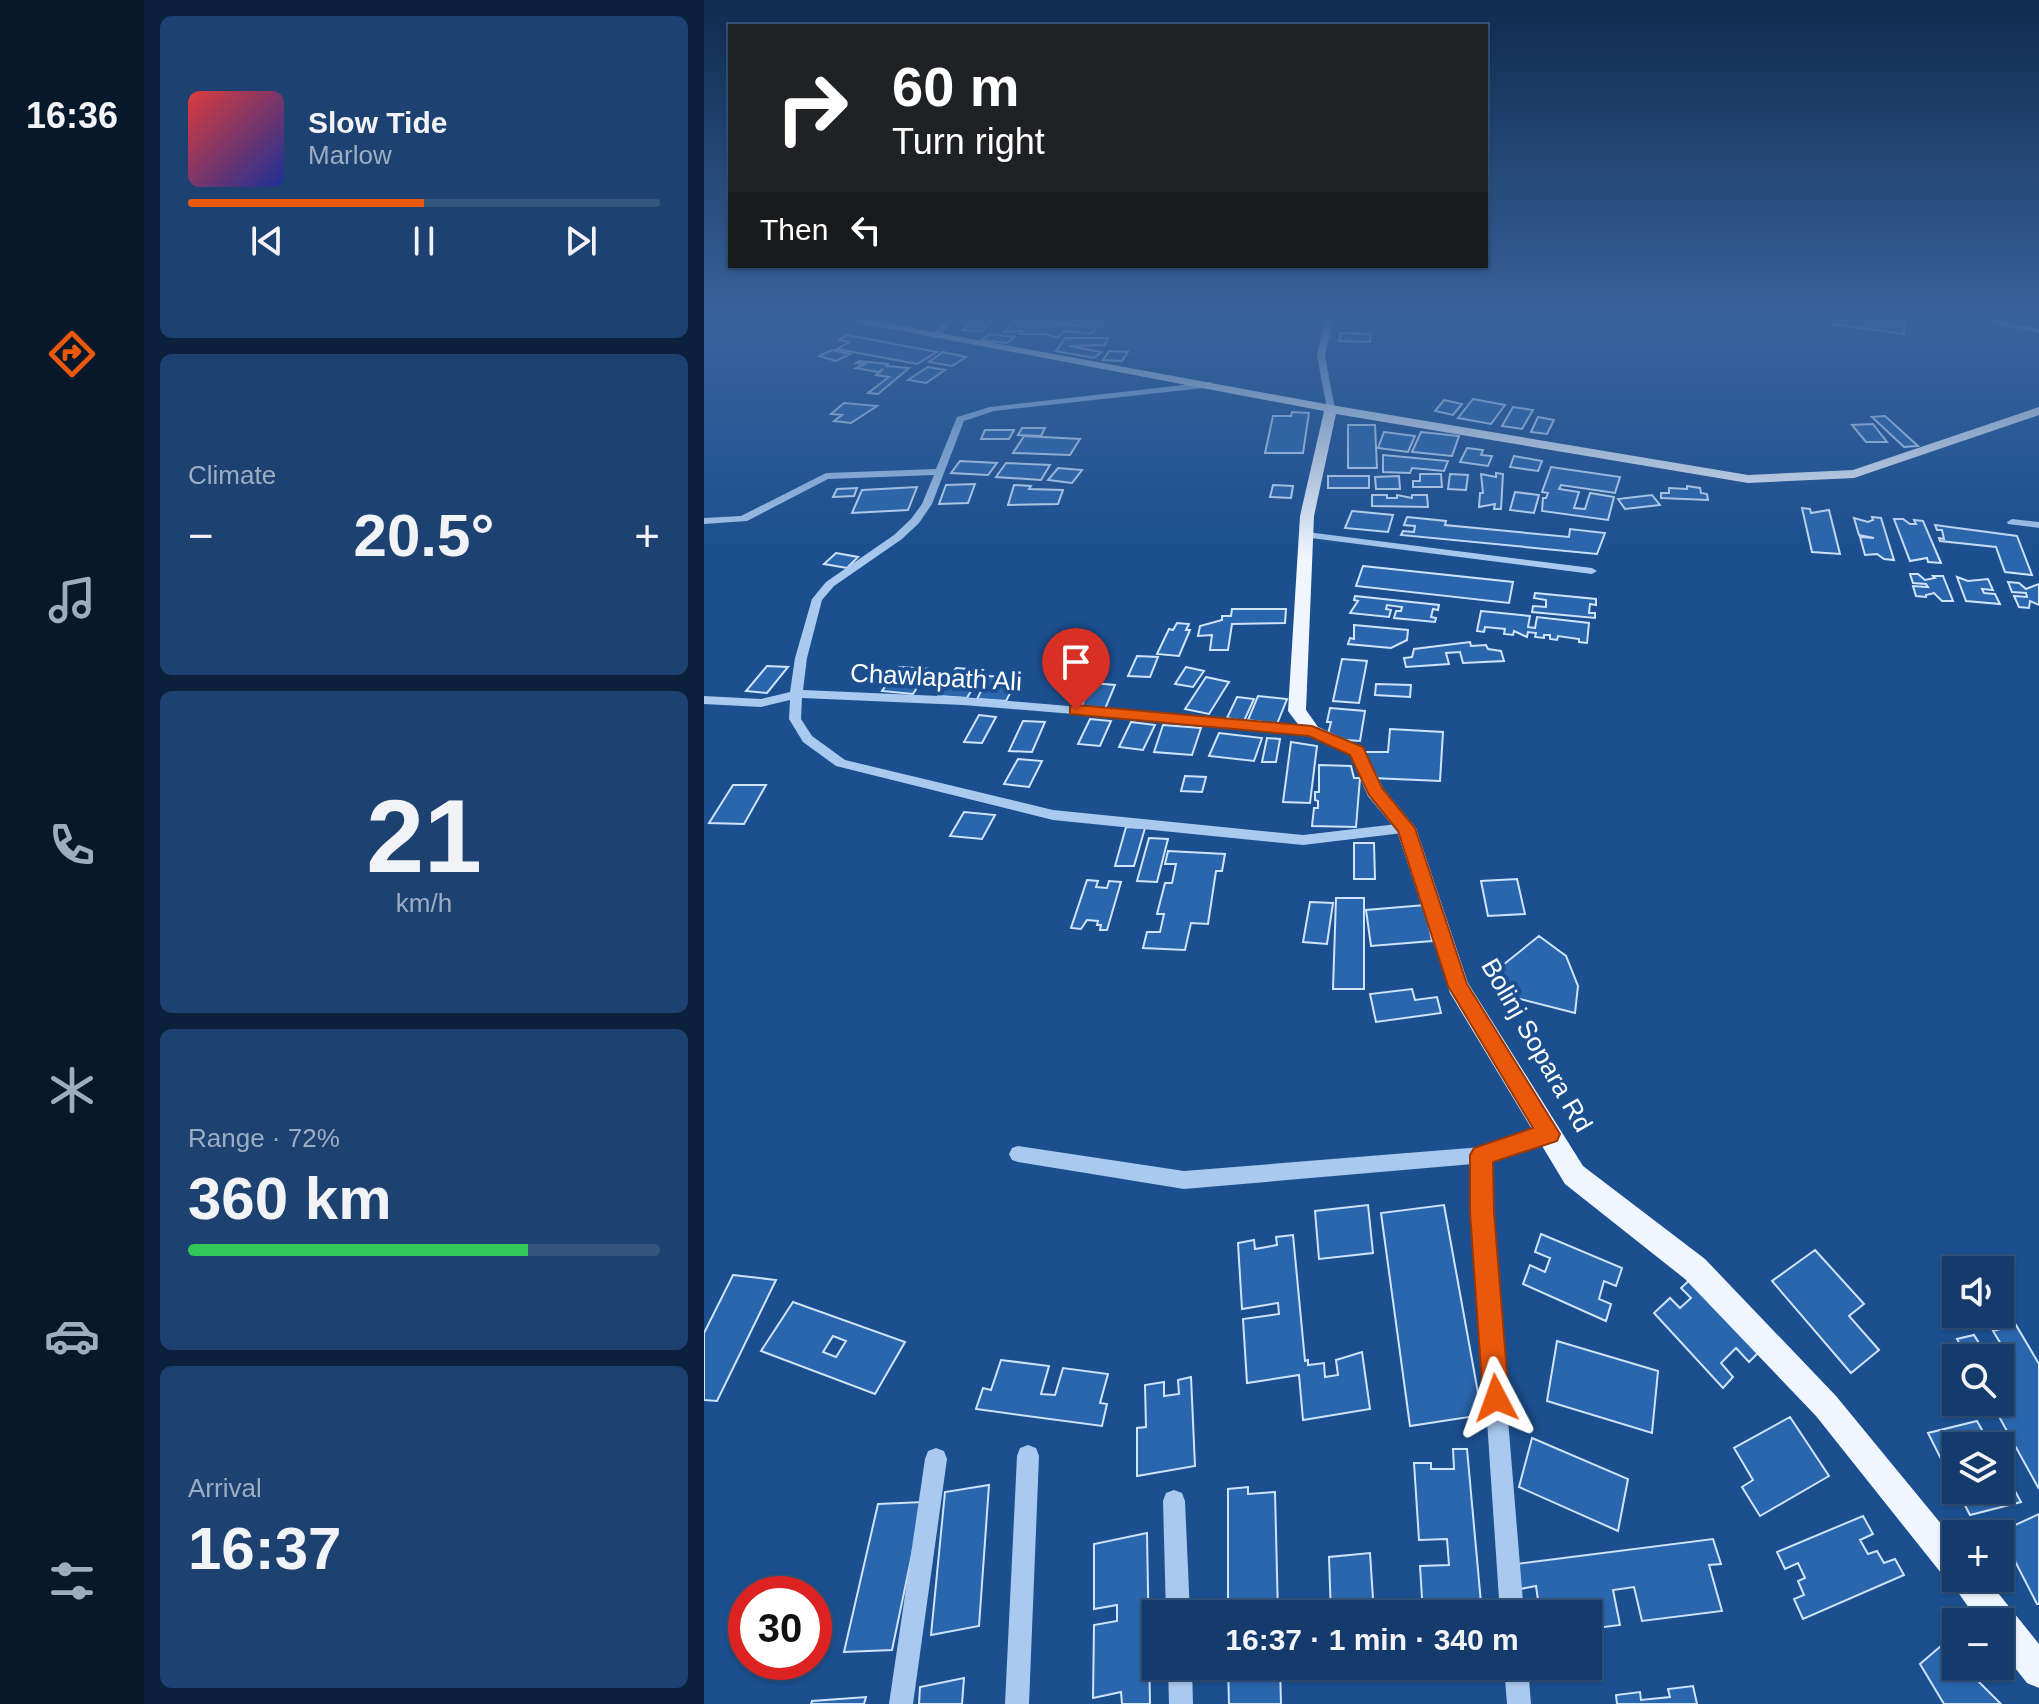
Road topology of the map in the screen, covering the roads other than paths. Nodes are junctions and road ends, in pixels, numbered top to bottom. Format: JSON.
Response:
{"nodes":[{"id":1,"x":1090,"y":400,"type":"edge"},
{"id":2,"x":1283,"y":400,"type":"edge"},
{"id":3,"x":1329,"y":400,"type":"edge"},
{"id":4,"x":1331,"y":409,"type":"junction"},
{"id":5,"x":2039,"y":411,"type":"edge"},
{"id":6,"x":940,"y":472,"type":"junction"},
{"id":7,"x":704,"y":521,"type":"edge"},
{"id":8,"x":2012,"y":522,"type":"dead end"},
{"id":9,"x":2039,"y":525,"type":"edge"},
{"id":10,"x":1307,"y":535,"type":"junction"},
{"id":11,"x":1592,"y":571,"type":"dead end"},
{"id":12,"x":796,"y":694,"type":"junction"},
{"id":13,"x":704,"y":700,"type":"edge"},
{"id":14,"x":1312,"y":731,"type":"junction"},
{"id":15,"x":1406,"y":828,"type":"junction"},
{"id":16,"x":1549,"y":1134,"type":"junction"},
{"id":17,"x":1018,"y":1154,"type":"dead end"},
{"id":18,"x":1482,"y":1155,"type":"junction"},
{"id":19,"x":1028,"y":1456,"type":"dead end"},
{"id":20,"x":936,"y":1459,"type":"dead end"},
{"id":21,"x":1174,"y":1501,"type":"dead end"},
{"id":22,"x":1942,"y":1550,"type":"edge"},
{"id":23,"x":1976,"y":1592,"type":"edge"},
{"id":24,"x":1178,"y":1600,"type":"edge"},
{"id":25,"x":1511,"y":1600,"type":"edge"},
{"id":26,"x":1989,"y":1608,"type":"edge"},
{"id":27,"x":2014,"y":1640,"type":"edge"},
{"id":28,"x":2039,"y":1671,"type":"edge"},
{"id":29,"x":1180,"y":1680,"type":"edge"},
{"id":30,"x":1517,"y":1680,"type":"edge"},
{"id":31,"x":901,"y":1704,"type":"edge"},
{"id":32,"x":1017,"y":1704,"type":"edge"},
{"id":33,"x":1181,"y":1704,"type":"edge"},
{"id":34,"x":1519,"y":1704,"type":"edge"}],
"edges":[{"from":1,"to":6,"type":"street"},
{"from":2,"to":4,"type":"main road"},
{"from":3,"to":4,"type":"street"},
{"from":4,"to":5,"type":"main road"},
{"from":4,"to":10,"type":"main road"},
{"from":6,"to":7,"type":"street"},
{"from":6,"to":12,"type":"street"},
{"from":8,"to":9,"type":"street"},
{"from":10,"to":11,"type":"street"},
{"from":10,"to":14,"type":"main road"},
{"from":12,"to":13,"type":"street","name":"Chawlapath Ali"},
{"from":12,"to":14,"type":"street","name":"Chawlapath Ali"},
{"from":12,"to":15,"type":"street"},
{"from":14,"to":15,"type":"main road","name":"Bolinj Sopara Rd"},
{"from":15,"to":16,"type":"main road","name":"Bolinj Sopara Rd"},
{"from":16,"to":18,"type":"street"},
{"from":16,"to":22,"type":"main road","name":"Bolinj Sopara Rd"},
{"from":17,"to":18,"type":"street"},
{"from":18,"to":25,"type":"street"},
{"from":19,"to":32,"type":"street"},
{"from":20,"to":31,"type":"street"},
{"from":21,"to":24,"type":"street"},
{"from":23,"to":26,"type":"main road"},
{"from":27,"to":28,"type":"main road"},
{"from":29,"to":33,"type":"street"},
{"from":30,"to":34,"type":"street"}]}
